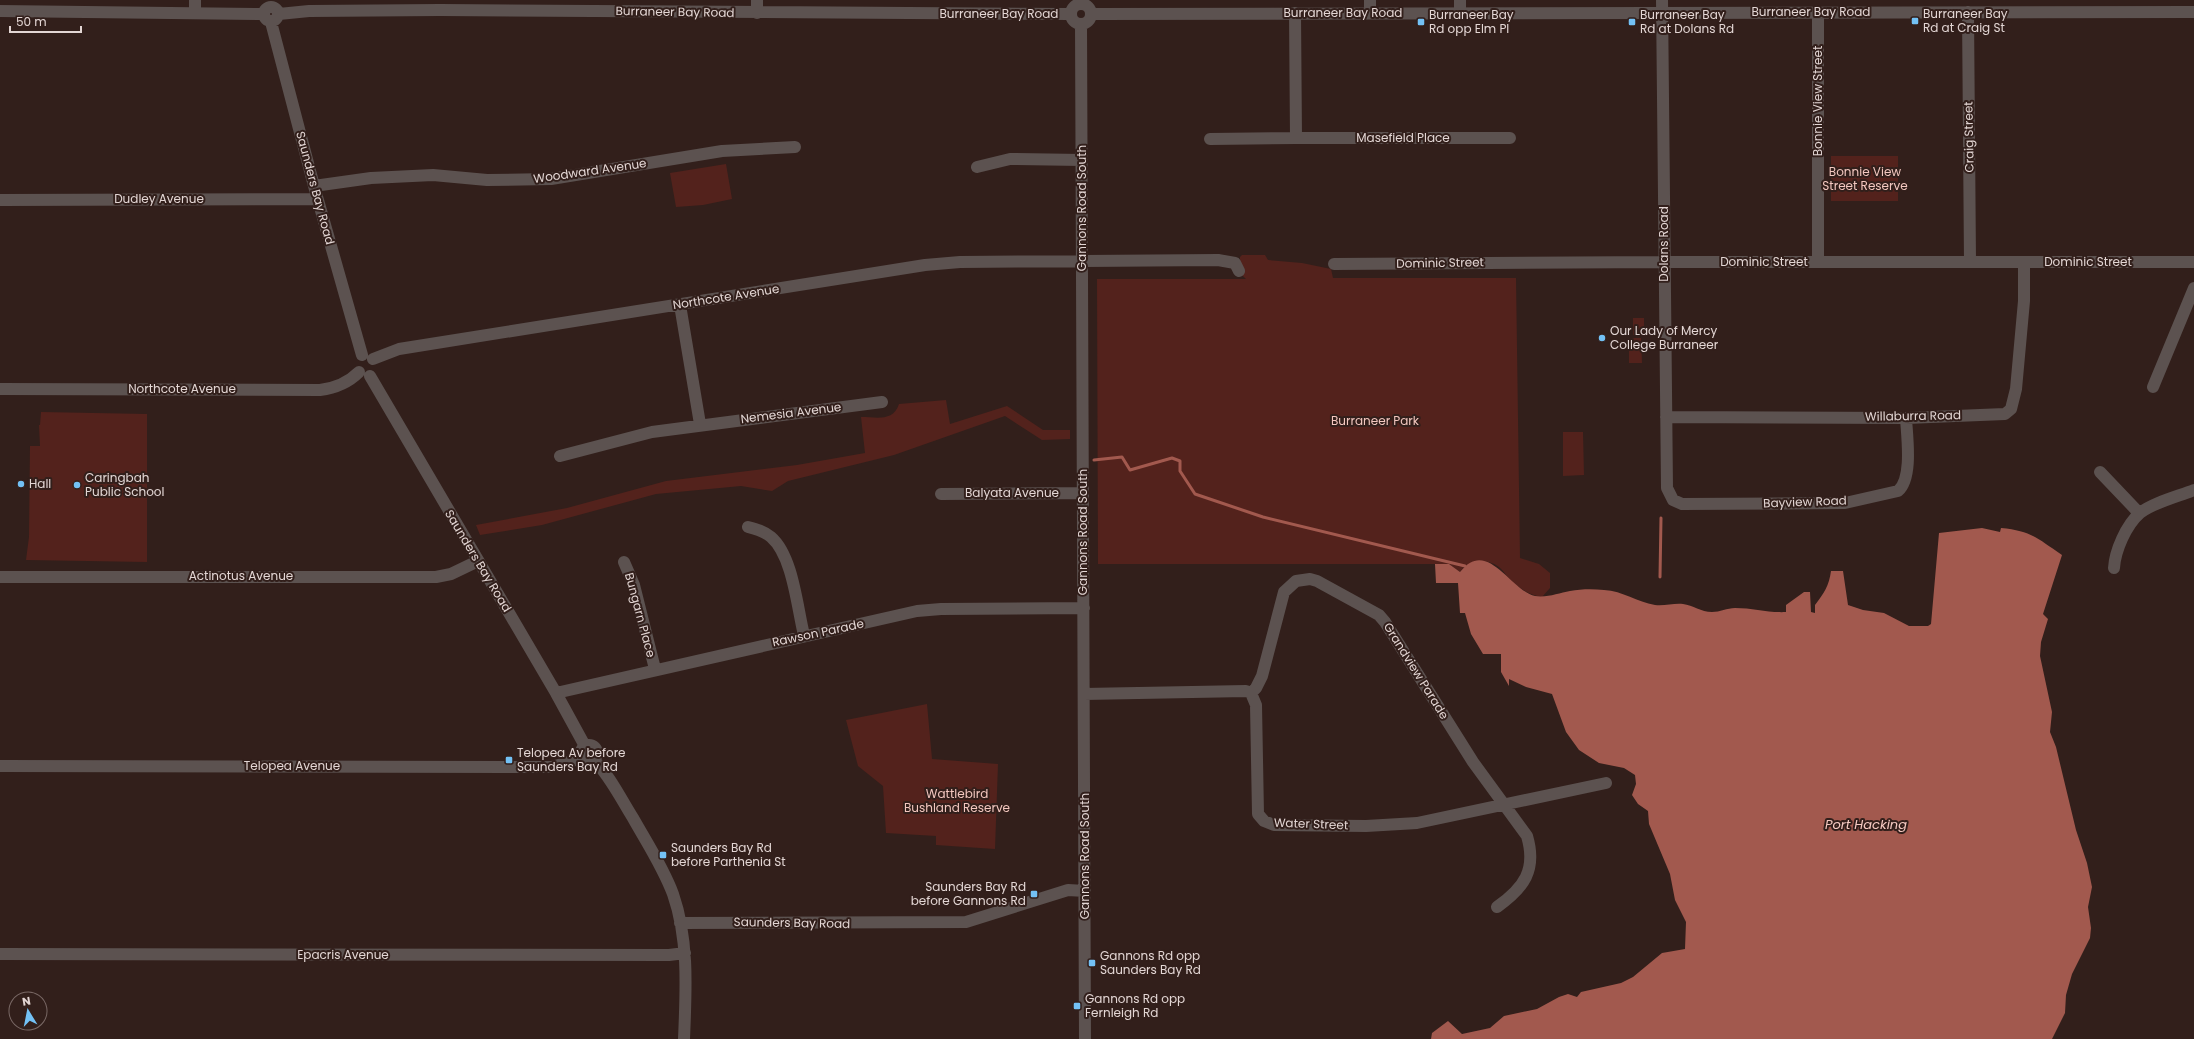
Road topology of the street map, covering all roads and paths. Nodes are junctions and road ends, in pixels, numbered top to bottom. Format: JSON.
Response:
{"nodes":[{"id":1,"x":195,"y":0,"type":"edge"},
{"id":2,"x":757,"y":0,"type":"edge"},
{"id":3,"x":1370,"y":0,"type":"edge"},
{"id":4,"x":1460,"y":0,"type":"edge"},
{"id":5,"x":1662,"y":0,"type":"edge"},
{"id":6,"x":1083,"y":2,"type":"edge"},
{"id":7,"x":440,"y":5,"type":"edge"},
{"id":8,"x":0,"y":11,"type":"edge"},
{"id":9,"x":195,"y":12,"type":"junction"},
{"id":10,"x":1662,"y":12,"type":"junction"},
{"id":11,"x":1818,"y":12,"type":"junction"},
{"id":12,"x":1968,"y":12,"type":"junction"},
{"id":13,"x":2194,"y":12,"type":"edge"},
{"id":14,"x":758,"y":13,"type":"junction"},
{"id":15,"x":1295,"y":13,"type":"junction"},
{"id":16,"x":1370,"y":13,"type":"junction"},
{"id":17,"x":1460,"y":13,"type":"junction"},
{"id":18,"x":1071,"y":14,"type":"junction"},
{"id":19,"x":1092,"y":14,"type":"junction"},
{"id":20,"x":271,"y":16,"type":"junction"},
{"id":21,"x":1081,"y":24,"type":"junction"},
{"id":22,"x":1296,"y":138,"type":"junction"},
{"id":23,"x":1510,"y":138,"type":"dead end"},
{"id":24,"x":1210,"y":139,"type":"dead end"},
{"id":25,"x":795,"y":147,"type":"dead end"},
{"id":26,"x":1082,"y":160,"type":"junction"},
{"id":27,"x":977,"y":167,"type":"dead end"},
{"id":28,"x":314,"y":186,"type":"junction"},
{"id":29,"x":317,"y":199,"type":"junction"},
{"id":30,"x":0,"y":200,"type":"edge"},
{"id":31,"x":1081,"y":261,"type":"junction"},
{"id":32,"x":1664,"y":262,"type":"junction"},
{"id":33,"x":1818,"y":262,"type":"junction"},
{"id":34,"x":1970,"y":262,"type":"junction"},
{"id":35,"x":2024,"y":262,"type":"junction"},
{"id":36,"x":2194,"y":262,"type":"edge"},
{"id":37,"x":1237,"y":263,"type":"dead end"},
{"id":38,"x":1334,"y":264,"type":"dead end"},
{"id":39,"x":2194,"y":288,"type":"edge"},
{"id":40,"x":680,"y":305,"type":"junction"},
{"id":41,"x":368,"y":357,"type":"junction"},
{"id":42,"x":365,"y":374,"type":"junction"},
{"id":43,"x":2153,"y":387,"type":"dead end"},
{"id":44,"x":0,"y":389,"type":"edge"},
{"id":45,"x":882,"y":402,"type":"dead end"},
{"id":46,"x":1666,"y":418,"type":"junction"},
{"id":47,"x":1906,"y":418,"type":"junction"},
{"id":48,"x":700,"y":424,"type":"junction"},
{"id":49,"x":560,"y":456,"type":"dead end"},
{"id":50,"x":2100,"y":472,"type":"dead end"},
{"id":51,"x":1667,"y":488,"type":"joint"},
{"id":52,"x":2194,"y":490,"type":"edge"},
{"id":53,"x":1083,"y":493,"type":"junction"},
{"id":54,"x":941,"y":494,"type":"dead end"},
{"id":55,"x":2139,"y":513,"type":"junction"},
{"id":56,"x":748,"y":527,"type":"dead end"},
{"id":57,"x":478,"y":561,"type":"junction"},
{"id":58,"x":624,"y":562,"type":"dead end"},
{"id":59,"x":2114,"y":568,"type":"dead end"},
{"id":60,"x":0,"y":577,"type":"edge"},
{"id":61,"x":1084,"y":608,"type":"junction"},
{"id":62,"x":804,"y":635,"type":"junction"},
{"id":63,"x":655,"y":669,"type":"junction"},
{"id":64,"x":556,"y":693,"type":"junction"},
{"id":65,"x":1251,"y":693,"type":"junction"},
{"id":66,"x":1084,"y":694,"type":"junction"},
{"id":67,"x":588,"y":759,"type":"junction"},
{"id":68,"x":0,"y":766,"type":"edge"},
{"id":69,"x":1606,"y":783,"type":"dead end"},
{"id":70,"x":1502,"y":804,"type":"junction"},
{"id":71,"x":1085,"y":891,"type":"junction"},
{"id":72,"x":1497,"y":907,"type":"dead end"},
{"id":73,"x":680,"y":923,"type":"junction"},
{"id":74,"x":685,"y":953,"type":"junction"},
{"id":75,"x":0,"y":954,"type":"edge"},
{"id":76,"x":684,"y":1039,"type":"edge"},
{"id":77,"x":1085,"y":1039,"type":"edge"}],
"edges":[{"from":1,"to":9,"type":"street"},
{"from":2,"to":14,"type":"street"},
{"from":3,"to":16,"type":"street"},
{"from":4,"to":17,"type":"street"},
{"from":5,"to":10,"type":"street","name":"Dolans Road"},
{"from":6,"to":18,"type":"street"},
{"from":6,"to":19,"type":"street"},
{"from":7,"to":14,"type":"street","name":"Burraneer Bay Road"},
{"from":7,"to":20,"type":"street","name":"Burraneer Bay Road"},
{"from":8,"to":9,"type":"street","name":"Burraneer Bay Road"},
{"from":9,"to":20,"type":"street","name":"Burraneer Bay Road"},
{"from":10,"to":11,"type":"street","name":"Burraneer Bay Road"},
{"from":10,"to":17,"type":"street","name":"Burraneer Bay Road"},
{"from":10,"to":32,"type":"street","name":"Dolans Road"},
{"from":11,"to":12,"type":"street","name":"Burraneer Bay Road"},
{"from":11,"to":33,"type":"street","name":"Bonnie View Street"},
{"from":12,"to":13,"type":"street","name":"Burraneer Bay Road"},
{"from":12,"to":34,"type":"street","name":"Craig Street"},
{"from":14,"to":18,"type":"street","name":"Burraneer Bay Road"},
{"from":15,"to":16,"type":"street","name":"Burraneer Bay Road"},
{"from":15,"to":19,"type":"street","name":"Burraneer Bay Road"},
{"from":15,"to":22,"type":"street"},
{"from":16,"to":17,"type":"street","name":"Burraneer Bay Road"},
{"from":18,"to":21,"type":"street"},
{"from":19,"to":21,"type":"street"},
{"from":20,"to":28,"type":"street","name":"Saunders Bay Road"},
{"from":21,"to":26,"type":"street","name":"Gannons Road South"},
{"from":22,"to":23,"type":"street","name":"Masefield Place"},
{"from":22,"to":24,"type":"street","name":"Masefield Place"},
{"from":25,"to":28,"type":"street","name":"Woodward Avenue"},
{"from":26,"to":27,"type":"street"},
{"from":26,"to":31,"type":"street","name":"Gannons Road South"},
{"from":28,"to":29,"type":"street","name":"Saunders Bay Road"},
{"from":29,"to":30,"type":"street","name":"Dudley Avenue"},
{"from":29,"to":41,"type":"street","name":"Saunders Bay Road"},
{"from":31,"to":37,"type":"street"},
{"from":31,"to":40,"type":"street","name":"Northcote Avenue"},
{"from":31,"to":53,"type":"street","name":"Gannons Road South"},
{"from":32,"to":33,"type":"street","name":"Dominic Street"},
{"from":32,"to":38,"type":"street","name":"Dominic Street"},
{"from":32,"to":46,"type":"street","name":"Dolans Road"},
{"from":33,"to":34,"type":"street","name":"Dominic Street"},
{"from":34,"to":35,"type":"street","name":"Dominic Street"},
{"from":35,"to":36,"type":"street","name":"Dominic Street"},
{"from":35,"to":47,"type":"street","name":"Willaburra Road"},
{"from":39,"to":43,"type":"street"},
{"from":40,"to":41,"type":"street","name":"Northcote Avenue"},
{"from":40,"to":48,"type":"street"},
{"from":41,"to":42,"type":"street"},
{"from":42,"to":44,"type":"street","name":"Northcote Avenue"},
{"from":42,"to":57,"type":"street","name":"Saunders Bay Road"},
{"from":45,"to":48,"type":"street","name":"Nemesia Avenue"},
{"from":46,"to":47,"type":"street","name":"Willaburra Road"},
{"from":46,"to":51,"type":"street","name":"Dolans Road"},
{"from":47,"to":51,"type":"street","name":"Bayview Road"},
{"from":48,"to":49,"type":"street","name":"Nemesia Avenue"},
{"from":50,"to":55,"type":"street"},
{"from":52,"to":55,"type":"street"},
{"from":53,"to":54,"type":"street","name":"Balyata Avenue"},
{"from":53,"to":61,"type":"street","name":"Gannons Road South"},
{"from":55,"to":59,"type":"street"},
{"from":56,"to":62,"type":"street"},
{"from":57,"to":60,"type":"street","name":"Actinotus Avenue"},
{"from":57,"to":64,"type":"street","name":"Saunders Bay Road"},
{"from":58,"to":63,"type":"street","name":"Bungarn Place"},
{"from":61,"to":62,"type":"street","name":"Rawson Parade"},
{"from":61,"to":66,"type":"street","name":"Gannons Road South"},
{"from":62,"to":63,"type":"street","name":"Rawson Parade"},
{"from":63,"to":64,"type":"street","name":"Rawson Parade"},
{"from":64,"to":67,"type":"street","name":"Saunders Bay Road"},
{"from":65,"to":66,"type":"street"},
{"from":65,"to":70,"type":"street","name":"Water Street"},
{"from":65,"to":70,"type":"street","name":"Grandview Parade"},
{"from":66,"to":71,"type":"street","name":"Gannons Road South"},
{"from":67,"to":68,"type":"street","name":"Telopea Avenue"},
{"from":67,"to":73,"type":"street"},
{"from":69,"to":70,"type":"street","name":"Water Street"},
{"from":70,"to":72,"type":"street","name":"Grandview Parade"},
{"from":71,"to":73,"type":"street","name":"Saunders Bay Road"},
{"from":71,"to":77,"type":"street","name":"Gannons Road South"},
{"from":73,"to":74,"type":"street"},
{"from":74,"to":75,"type":"street","name":"Epacris Avenue"},
{"from":74,"to":76,"type":"street"}]}
